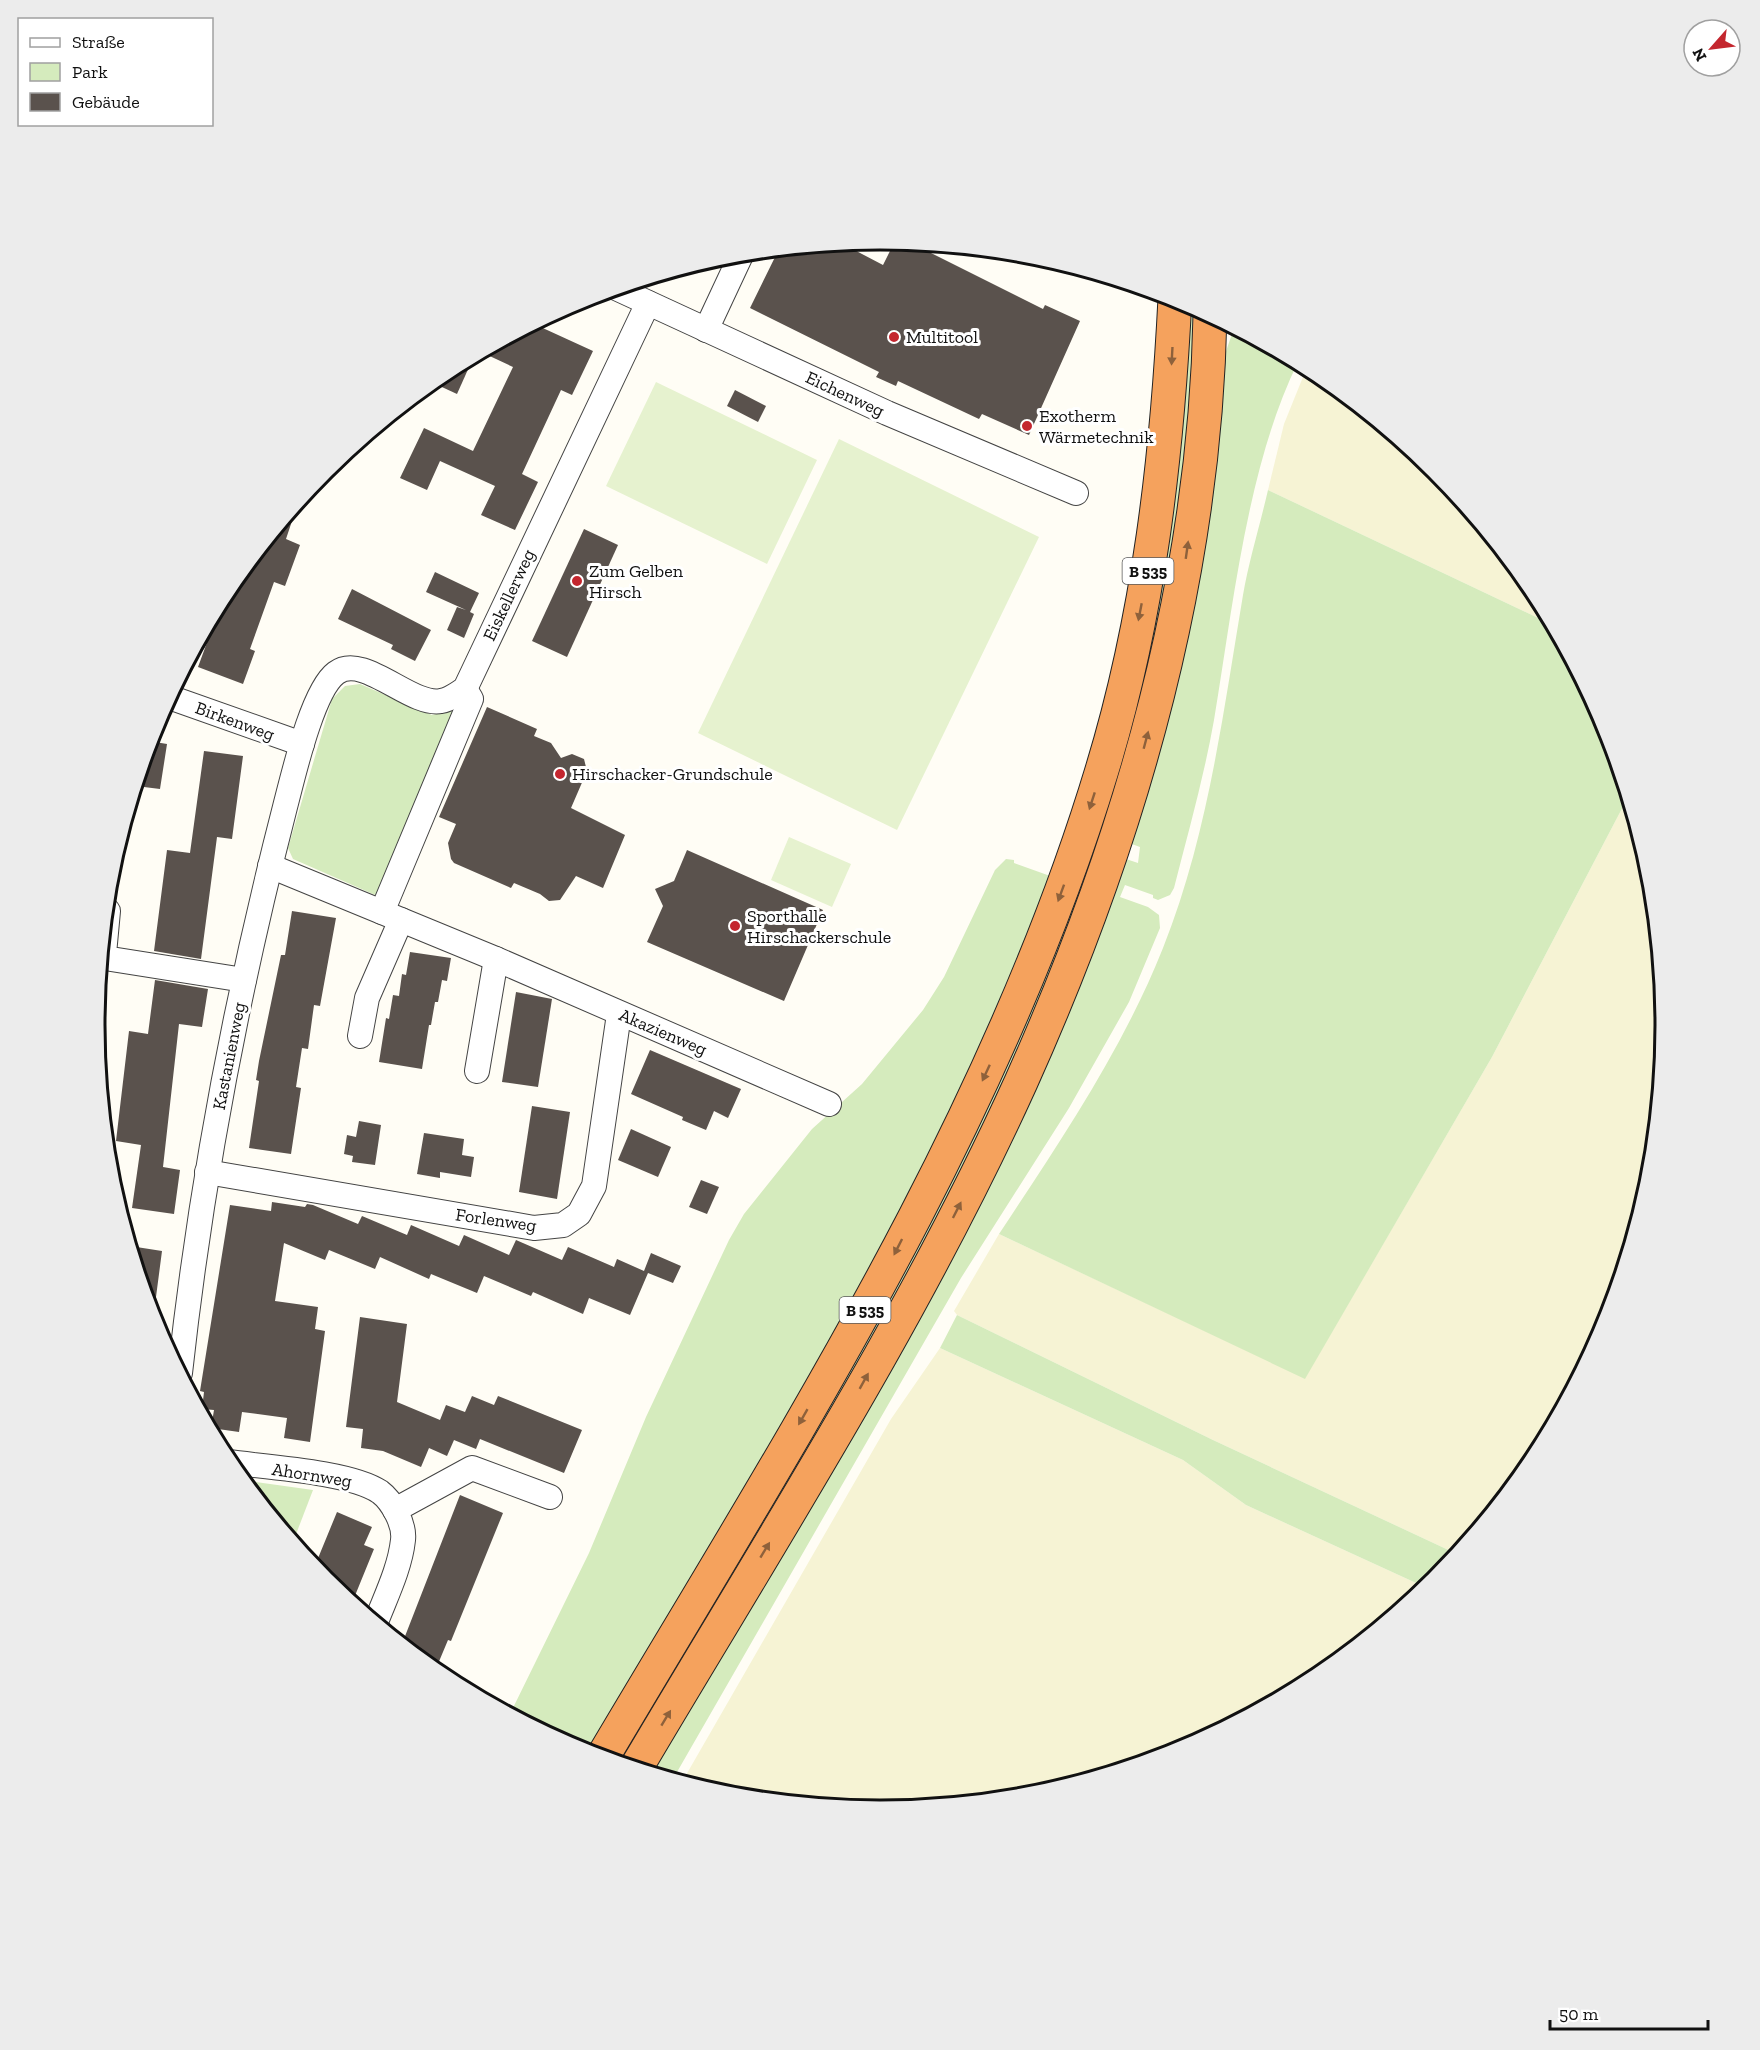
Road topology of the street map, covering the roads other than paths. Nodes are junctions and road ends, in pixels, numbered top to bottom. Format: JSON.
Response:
{"nodes":[{"id":1,"x":737,"y":264,"type":"edge"},
{"id":2,"x":626,"y":293,"type":"edge"},
{"id":3,"x":648,"y":303,"type":"junction"},
{"id":4,"x":1174,"y":308,"type":"edge"},
{"id":5,"x":1209,"y":324,"type":"edge"},
{"id":6,"x":706,"y":330,"type":"junction"},
{"id":7,"x":1076,"y":493,"type":"dead end"},
{"id":8,"x":465,"y":689,"type":"junction"},
{"id":9,"x":177,"y":700,"type":"edge"},
{"id":10,"x":302,"y":744,"type":"junction"},
{"id":11,"x":270,"y":866,"type":"junction"},
{"id":12,"x":392,"y":916,"type":"junction"},
{"id":13,"x":109,"y":957,"type":"edge"},
{"id":14,"x":496,"y":959,"type":"junction"},
{"id":15,"x":244,"y":980,"type":"junction"},
{"id":16,"x":620,"y":1014,"type":"junction"},
{"id":17,"x":360,"y":1036,"type":"dead end"},
{"id":18,"x":477,"y":1071,"type":"dead end"},
{"id":19,"x":829,"y":1104,"type":"dead end"},
{"id":20,"x":207,"y":1172,"type":"junction"},
{"id":21,"x":182,"y":1361,"type":"edge"},
{"id":22,"x":242,"y":1464,"type":"edge"},
{"id":23,"x":550,"y":1497,"type":"dead end"},
{"id":24,"x":395,"y":1510,"type":"junction"},
{"id":25,"x":378,"y":1616,"type":"edge"},
{"id":26,"x":607,"y":1750,"type":"edge"},
{"id":27,"x":640,"y":1762,"type":"edge"}],
"edges":[{"from":1,"to":6,"type":"street"},
{"from":2,"to":3,"type":"street","name":"Eichenweg"},
{"from":3,"to":6,"type":"street","name":"Eichenweg"},
{"from":3,"to":8,"type":"street","name":"Eiskellerweg"},
{"from":4,"to":26,"type":"highway","number":"B 535","one_way":true},
{"from":27,"to":5,"type":"highway","number":"B 535","one_way":true},
{"from":6,"to":7,"type":"street","name":"Eichenweg"},
{"from":8,"to":10,"type":"street"},
{"from":8,"to":12,"type":"street"},
{"from":9,"to":10,"type":"street","name":"Birkenweg"},
{"from":10,"to":11,"type":"street","name":"Kastanienweg"},
{"from":11,"to":12,"type":"street","name":"Akazienweg"},
{"from":11,"to":15,"type":"street","name":"Kastanienweg"},
{"from":12,"to":14,"type":"street","name":"Akazienweg"},
{"from":12,"to":17,"type":"street"},
{"from":13,"to":15,"type":"street"},
{"from":14,"to":16,"type":"street","name":"Akazienweg"},
{"from":14,"to":18,"type":"street"},
{"from":15,"to":20,"type":"street","name":"Kastanienweg"},
{"from":16,"to":19,"type":"street","name":"Akazienweg"},
{"from":16,"to":20,"type":"street","name":"Forlenweg"},
{"from":20,"to":21,"type":"street","name":"Kastanienweg"},
{"from":22,"to":24,"type":"street","name":"Ahornweg"},
{"from":23,"to":24,"type":"street"},
{"from":24,"to":25,"type":"street"}]}
